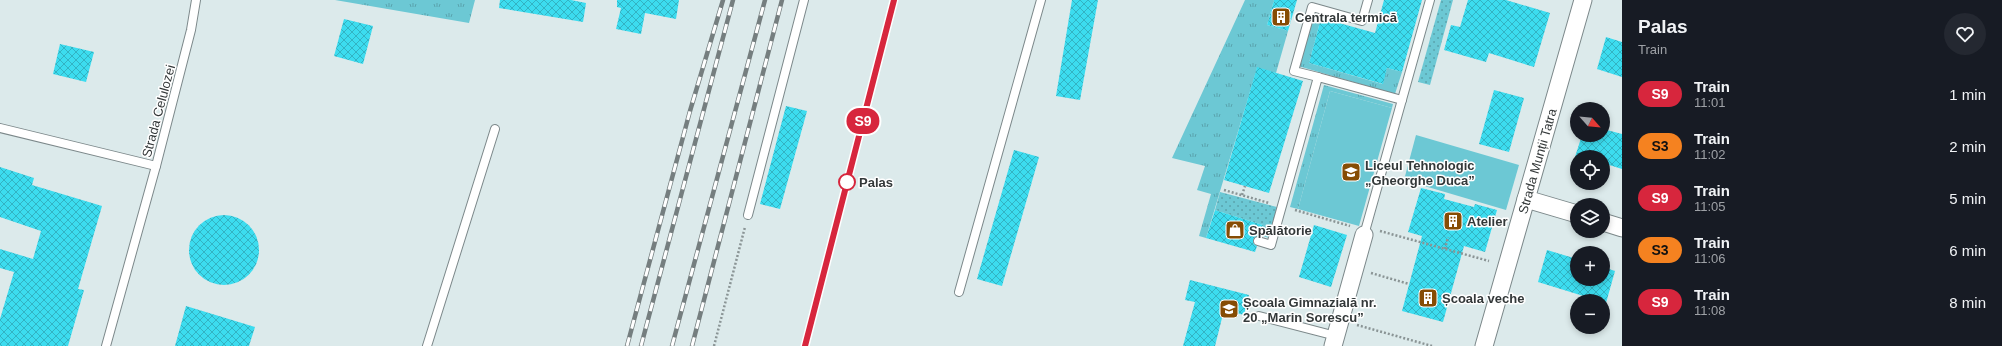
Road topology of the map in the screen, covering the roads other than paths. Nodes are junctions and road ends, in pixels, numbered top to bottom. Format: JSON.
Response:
{"nodes":[{"id":1,"x":196,"y":0,"type":"edge"},
{"id":2,"x":804,"y":0,"type":"edge"},
{"id":3,"x":1041,"y":0,"type":"edge"},
{"id":4,"x":1368,"y":0,"type":"edge"},
{"id":5,"x":1430,"y":0,"type":"edge"},
{"id":6,"x":1584,"y":0,"type":"edge"},
{"id":7,"x":1318,"y":77,"type":"junction"},
{"id":8,"x":1402,"y":100,"type":"junction"},
{"id":9,"x":0,"y":128,"type":"edge"},
{"id":10,"x":495,"y":129,"type":"dead end"},
{"id":11,"x":156,"y":166,"type":"junction"},
{"id":12,"x":1526,"y":198,"type":"junction"},
{"id":13,"x":1570,"y":212,"type":"edge"},
{"id":14,"x":748,"y":215,"type":"road end"},
{"id":15,"x":1610,"y":224,"type":"edge"},
{"id":16,"x":1622,"y":228,"type":"edge"},
{"id":17,"x":1365,"y":231,"type":"joint"},
{"id":18,"x":1258,"y":241,"type":"dead end"},
{"id":19,"x":959,"y":292,"type":"dead end"},
{"id":20,"x":1259,"y":316,"type":"dead end"},
{"id":21,"x":1334,"y":341,"type":"edge"},
{"id":22,"x":106,"y":346,"type":"edge"},
{"id":23,"x":427,"y":346,"type":"edge"},
{"id":24,"x":1484,"y":346,"type":"edge"}],
"edges":[{"from":1,"to":11,"type":"lane","name":"Strada Celulozei"},
{"from":2,"to":14,"type":"lane"},
{"from":3,"to":19,"type":"lane"},
{"from":4,"to":7,"type":"lane"},
{"from":5,"to":8,"type":"lane"},
{"from":6,"to":12,"type":"street","name":"Strada Munții Tatra"},
{"from":7,"to":8,"type":"lane"},
{"from":7,"to":18,"type":"lane"},
{"from":8,"to":17,"type":"lane"},
{"from":9,"to":11,"type":"lane","name":"Strada Celulozei"},
{"from":10,"to":23,"type":"lane"},
{"from":11,"to":22,"type":"lane"},
{"from":12,"to":13,"type":"street"},
{"from":12,"to":24,"type":"street","name":"Strada Munții Tatra"},
{"from":15,"to":16,"type":"street"},
{"from":17,"to":21,"type":"street"},
{"from":20,"to":21,"type":"lane"}]}
